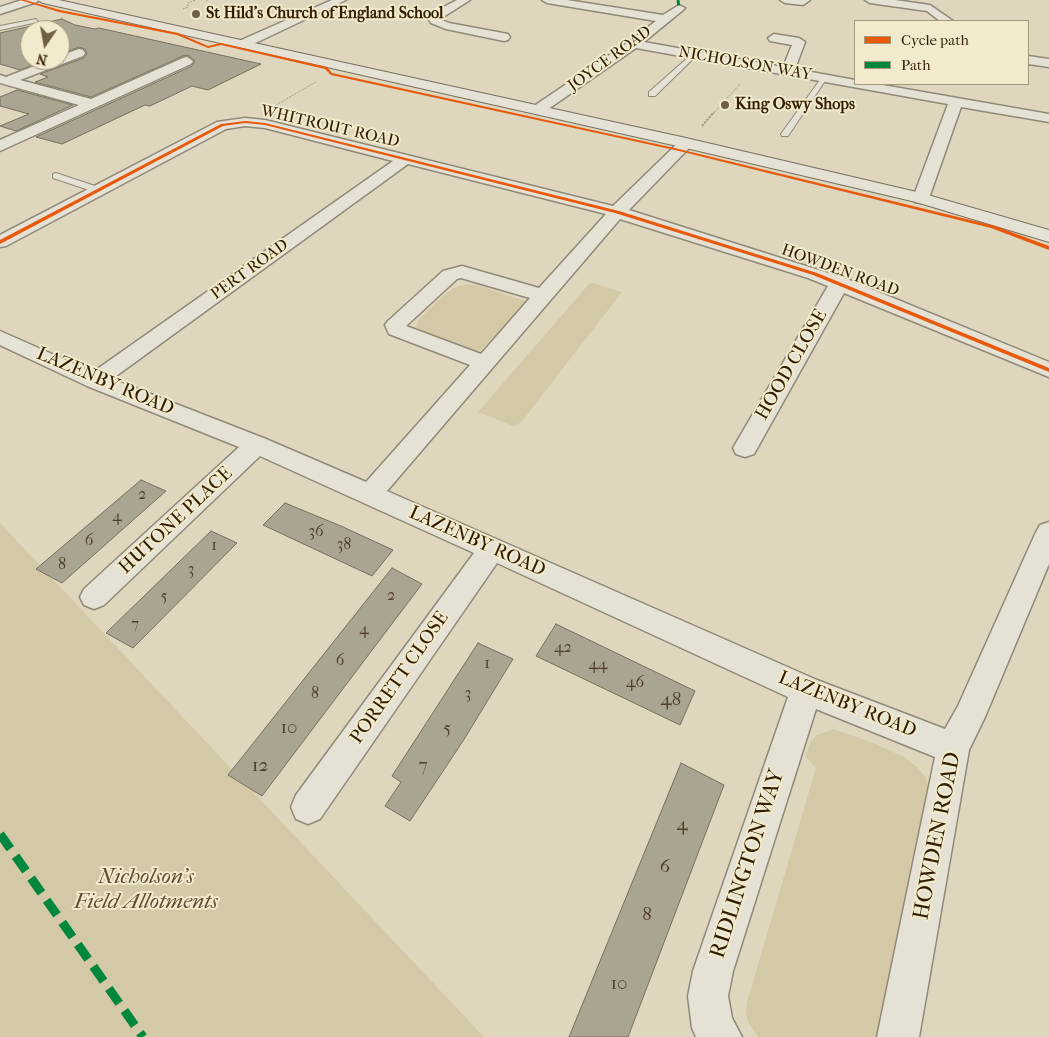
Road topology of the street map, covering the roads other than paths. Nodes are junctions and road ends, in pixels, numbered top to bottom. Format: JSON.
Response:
{"nodes":[{"id":1,"x":33,"y":0,"type":"edge"},
{"id":2,"x":43,"y":0,"type":"edge"},
{"id":3,"x":341,"y":0,"type":"edge"},
{"id":4,"x":465,"y":0,"type":"edge"},
{"id":5,"x":547,"y":0,"type":"edge"},
{"id":6,"x":785,"y":0,"type":"edge"},
{"id":7,"x":805,"y":0,"type":"edge"},
{"id":8,"x":870,"y":0,"type":"edge"},
{"id":9,"x":679,"y":8,"type":"dead end"},
{"id":10,"x":0,"y":11,"type":"edge"},
{"id":11,"x":665,"y":19,"type":"junction"},
{"id":12,"x":946,"y":20,"type":"edge"},
{"id":13,"x":20,"y":24,"type":"edge"},
{"id":14,"x":0,"y":28,"type":"edge"},
{"id":15,"x":504,"y":37,"type":"dead end"},
{"id":16,"x":774,"y":38,"type":"dead end"},
{"id":17,"x":243,"y":44,"type":"junction"},
{"id":18,"x":634,"y":44,"type":"junction"},
{"id":19,"x":70,"y":51,"type":"edge"},
{"id":20,"x":79,"y":53,"type":"junction"},
{"id":21,"x":694,"y":55,"type":"junction"},
{"id":22,"x":93,"y":56,"type":"dead end"},
{"id":23,"x":1029,"y":60,"type":"edge"},
{"id":24,"x":187,"y":62,"type":"dead end"},
{"id":25,"x":1049,"y":63,"type":"edge"},
{"id":26,"x":163,"y":72,"type":"junction"},
{"id":27,"x":788,"y":72,"type":"junction"},
{"id":28,"x":184,"y":78,"type":"dead end"},
{"id":29,"x":824,"y":78,"type":"junction"},
{"id":30,"x":3,"y":80,"type":"edge"},
{"id":31,"x":854,"y":84,"type":"edge"},
{"id":32,"x":861,"y":85,"type":"edge"},
{"id":33,"x":652,"y":94,"type":"dead end"},
{"id":34,"x":956,"y":102,"type":"junction"},
{"id":35,"x":93,"y":104,"type":"junction"},
{"id":36,"x":539,"y":109,"type":"junction"},
{"id":37,"x":1049,"y":118,"type":"edge"},
{"id":38,"x":785,"y":134,"type":"dead end"},
{"id":39,"x":686,"y":143,"type":"junction"},
{"id":40,"x":0,"y":146,"type":"edge"},
{"id":41,"x":405,"y":159,"type":"junction"},
{"id":42,"x":56,"y":176,"type":"dead end"},
{"id":43,"x":98,"y":190,"type":"junction"},
{"id":44,"x":921,"y":198,"type":"junction"},
{"id":45,"x":617,"y":212,"type":"junction"},
{"id":46,"x":1049,"y":236,"type":"edge"},
{"id":47,"x":0,"y":242,"type":"edge"},
{"id":48,"x":840,"y":283,"type":"junction"},
{"id":49,"x":544,"y":296,"type":"junction"},
{"id":50,"x":0,"y":336,"type":"edge"},
{"id":51,"x":485,"y":363,"type":"junction"},
{"id":52,"x":1049,"y":370,"type":"edge"},
{"id":53,"x":95,"y":381,"type":"junction"},
{"id":54,"x":258,"y":445,"type":"junction"},
{"id":55,"x":745,"y":448,"type":"dead end"},
{"id":56,"x":370,"y":494,"type":"junction"},
{"id":57,"x":1049,"y":532,"type":"edge"},
{"id":58,"x":492,"y":548,"type":"junction"},
{"id":59,"x":94,"y":598,"type":"dead end"},
{"id":60,"x":806,"y":690,"type":"junction"},
{"id":61,"x":954,"y":748,"type":"junction"},
{"id":62,"x":308,"y":807,"type":"dead end"},
{"id":63,"x":721,"y":1037,"type":"edge"},
{"id":64,"x":898,"y":1037,"type":"edge"}],
"edges":[{"from":1,"to":10,"type":"street"},
{"from":2,"to":17,"type":"street"},
{"from":3,"to":17,"type":"street"},
{"from":4,"to":15,"type":"street"},
{"from":5,"to":11,"type":"street"},
{"from":6,"to":7,"type":"street"},
{"from":8,"to":12,"type":"street"},
{"from":9,"to":11,"type":"street","name":"JOYCE ROAD"},
{"from":11,"to":18,"type":"street","name":"JOYCE ROAD"},
{"from":13,"to":14,"type":"lane"},
{"from":16,"to":27,"type":"street"},
{"from":17,"to":36,"type":"street"},
{"from":18,"to":21,"type":"street","name":"NICHOLSON WAY"},
{"from":18,"to":36,"type":"street","name":"JOYCE ROAD"},
{"from":19,"to":20,"type":"street"},
{"from":20,"to":22,"type":"street"},
{"from":20,"to":30,"type":"street"},
{"from":21,"to":27,"type":"street","name":"NICHOLSON WAY"},
{"from":21,"to":33,"type":"lane"},
{"from":23,"to":25,"type":"street"},
{"from":24,"to":26,"type":"street"},
{"from":26,"to":28,"type":"street"},
{"from":26,"to":35,"type":"street"},
{"from":27,"to":29,"type":"street","name":"NICHOLSON WAY"},
{"from":29,"to":31,"type":"street","name":"NICHOLSON WAY"},
{"from":29,"to":38,"type":"lane"},
{"from":30,"to":35,"type":"street"},
{"from":32,"to":34,"type":"street","name":"NICHOLSON WAY"},
{"from":34,"to":37,"type":"street","name":"NICHOLSON WAY"},
{"from":34,"to":44,"type":"street"},
{"from":35,"to":40,"type":"street"},
{"from":36,"to":39,"type":"street"},
{"from":39,"to":44,"type":"street"},
{"from":39,"to":45,"type":"street"},
{"from":41,"to":43,"type":"street","name":"WHITROUT ROAD"},
{"from":41,"to":45,"type":"street","name":"WHITROUT ROAD"},
{"from":41,"to":53,"type":"street","name":"PERT ROAD"},
{"from":42,"to":43,"type":"lane"},
{"from":43,"to":47,"type":"street","name":"WHITROUT ROAD"},
{"from":44,"to":46,"type":"street"},
{"from":45,"to":48,"type":"street","name":"HOWDEN ROAD"},
{"from":45,"to":49,"type":"street"},
{"from":48,"to":52,"type":"street","name":"HOWDEN ROAD"},
{"from":48,"to":55,"type":"street","name":"HOOD CLOSE"},
{"from":49,"to":51,"type":"street"},
{"from":49,"to":51,"type":"street"},
{"from":50,"to":53,"type":"street","name":"LAZENBY ROAD"},
{"from":51,"to":56,"type":"street"},
{"from":53,"to":54,"type":"street","name":"LAZENBY ROAD"},
{"from":54,"to":56,"type":"street","name":"LAZENBY ROAD"},
{"from":54,"to":59,"type":"street","name":"HUTONE PLACE"},
{"from":56,"to":58,"type":"street","name":"LAZENBY ROAD"},
{"from":57,"to":61,"type":"street","name":"HOWDEN ROAD"},
{"from":58,"to":60,"type":"street","name":"LAZENBY ROAD"},
{"from":58,"to":62,"type":"street","name":"PORRETT CLOSE"},
{"from":60,"to":61,"type":"street","name":"LAZENBY ROAD"},
{"from":60,"to":63,"type":"street","name":"RIDLINGTON WAY"},
{"from":61,"to":64,"type":"street","name":"HOWDEN ROAD"}]}
